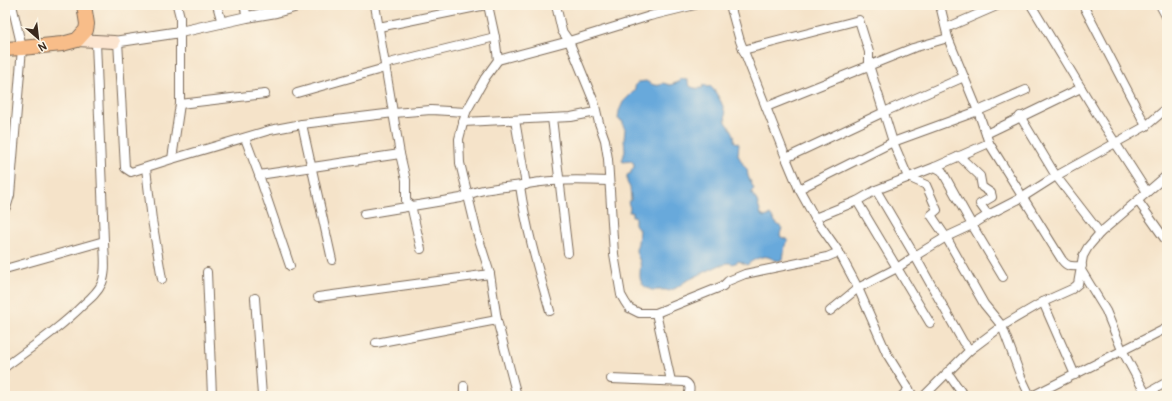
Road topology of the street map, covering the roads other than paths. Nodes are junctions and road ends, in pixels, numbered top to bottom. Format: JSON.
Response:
{"nodes":[{"id":1,"x":12,"y":5,"type":"edge"},
{"id":2,"x":84,"y":5,"type":"edge"},
{"id":3,"x":177,"y":5,"type":"edge"},
{"id":4,"x":217,"y":5,"type":"edge"},
{"id":5,"x":244,"y":5,"type":"edge"},
{"id":6,"x":301,"y":5,"type":"edge"},
{"id":7,"x":375,"y":5,"type":"edge"},
{"id":8,"x":487,"y":5,"type":"edge"},
{"id":9,"x":556,"y":5,"type":"edge"},
{"id":10,"x":695,"y":5,"type":"edge"},
{"id":11,"x":730,"y":5,"type":"edge"},
{"id":12,"x":940,"y":5,"type":"edge"},
{"id":13,"x":999,"y":5,"type":"edge"},
{"id":14,"x":1031,"y":5,"type":"edge"},
{"id":15,"x":1083,"y":5,"type":"edge"},
{"id":16,"x":1160,"y":5,"type":"edge"},
{"id":17,"x":275,"y":8,"type":"edge"},
{"id":18,"x":247,"y":17,"type":"junction"},
{"id":19,"x":1167,"y":18,"type":"edge"},
{"id":20,"x":222,"y":23,"type":"junction"},
{"id":21,"x":379,"y":27,"type":"junction"},
{"id":22,"x":946,"y":28,"type":"junction"},
{"id":23,"x":180,"y":32,"type":"junction"},
{"id":24,"x":495,"y":37,"type":"junction"},
{"id":25,"x":948,"y":38,"type":"junction"},
{"id":26,"x":77,"y":40,"type":"junction"},
{"id":27,"x":569,"y":41,"type":"junction"},
{"id":28,"x":108,"y":42,"type":"junction"},
{"id":29,"x":22,"y":48,"type":"junction"},
{"id":30,"x":5,"y":49,"type":"edge"},
{"id":31,"x":743,"y":50,"type":"junction"},
{"id":32,"x":498,"y":60,"type":"junction"},
{"id":33,"x":869,"y":65,"type":"junction"},
{"id":34,"x":385,"y":66,"type":"junction"},
{"id":35,"x":964,"y":77,"type":"junction"},
{"id":36,"x":1081,"y":88,"type":"junction"},
{"id":37,"x":1026,"y":90,"type":"dead end"},
{"id":38,"x":297,"y":93,"type":"dead end"},
{"id":39,"x":265,"y":94,"type":"dead end"},
{"id":40,"x":180,"y":104,"type":"junction"},
{"id":41,"x":766,"y":107,"type":"junction"},
{"id":42,"x":1167,"y":108,"type":"edge"},
{"id":43,"x":978,"y":111,"type":"junction"},
{"id":44,"x":466,"y":112,"type":"junction"},
{"id":45,"x":596,"y":112,"type":"junction"},
{"id":46,"x":884,"y":112,"type":"junction"},
{"id":47,"x":394,"y":113,"type":"junction"},
{"id":48,"x":1020,"y":116,"type":"junction"},
{"id":49,"x":552,"y":118,"type":"junction"},
{"id":50,"x":515,"y":120,"type":"junction"},
{"id":51,"x":463,"y":122,"type":"junction"},
{"id":52,"x":302,"y":124,"type":"junction"},
{"id":53,"x":1146,"y":126,"type":"junction"},
{"id":54,"x":986,"y":134,"type":"junction"},
{"id":55,"x":245,"y":138,"type":"junction"},
{"id":56,"x":893,"y":142,"type":"junction"},
{"id":57,"x":989,"y":143,"type":"junction"},
{"id":58,"x":1115,"y":144,"type":"junction"},
{"id":59,"x":400,"y":154,"type":"junction"},
{"id":60,"x":959,"y":156,"type":"junction"},
{"id":61,"x":786,"y":158,"type":"junction"},
{"id":62,"x":172,"y":159,"type":"junction"},
{"id":63,"x":312,"y":167,"type":"junction"},
{"id":64,"x":935,"y":167,"type":"junction"},
{"id":65,"x":146,"y":168,"type":"junction"},
{"id":66,"x":259,"y":175,"type":"junction"},
{"id":67,"x":1167,"y":175,"type":"edge"},
{"id":68,"x":1056,"y":176,"type":"junction"},
{"id":69,"x":908,"y":177,"type":"junction"},
{"id":70,"x":560,"y":181,"type":"junction"},
{"id":71,"x":609,"y":181,"type":"junction"},
{"id":72,"x":523,"y":185,"type":"junction"},
{"id":73,"x":799,"y":189,"type":"junction"},
{"id":74,"x":876,"y":190,"type":"junction"},
{"id":75,"x":1147,"y":192,"type":"junction"},
{"id":76,"x":467,"y":194,"type":"junction"},
{"id":77,"x":1023,"y":197,"type":"junction"},
{"id":78,"x":857,"y":201,"type":"junction"},
{"id":79,"x":1138,"y":201,"type":"junction"},
{"id":80,"x":412,"y":205,"type":"junction"},
{"id":81,"x":5,"y":209,"type":"edge"},
{"id":82,"x":364,"y":214,"type":"dead end"},
{"id":83,"x":988,"y":214,"type":"junction"},
{"id":84,"x":815,"y":218,"type":"junction"},
{"id":85,"x":972,"y":225,"type":"junction"},
{"id":86,"x":1100,"y":233,"type":"junction"},
{"id":87,"x":946,"y":237,"type":"junction"},
{"id":88,"x":104,"y":241,"type":"junction"},
{"id":89,"x":1167,"y":242,"type":"edge"},
{"id":90,"x":421,"y":249,"type":"dead end"},
{"id":91,"x":839,"y":252,"type":"junction"},
{"id":92,"x":568,"y":253,"type":"dead end"},
{"id":93,"x":915,"y":256,"type":"junction"},
{"id":94,"x":332,"y":260,"type":"dead end"},
{"id":95,"x":290,"y":266,"type":"dead end"},
{"id":96,"x":897,"y":268,"type":"junction"},
{"id":97,"x":1081,"y":268,"type":"junction"},
{"id":98,"x":5,"y":269,"type":"edge"},
{"id":99,"x":207,"y":272,"type":"dead end"},
{"id":100,"x":490,"y":274,"type":"junction"},
{"id":101,"x":1003,"y":277,"type":"dead end"},
{"id":102,"x":162,"y":279,"type":"dead end"},
{"id":103,"x":858,"y":288,"type":"junction"},
{"id":104,"x":318,"y":297,"type":"dead end"},
{"id":105,"x":255,"y":298,"type":"dead end"},
{"id":106,"x":1043,"y":302,"type":"junction"},
{"id":107,"x":550,"y":310,"type":"dead end"},
{"id":108,"x":830,"y":310,"type":"dead end"},
{"id":109,"x":656,"y":313,"type":"junction"},
{"id":110,"x":497,"y":320,"type":"junction"},
{"id":111,"x":930,"y":323,"type":"dead end"},
{"id":112,"x":1002,"y":326,"type":"junction"},
{"id":113,"x":1167,"y":328,"type":"edge"},
{"id":114,"x":376,"y":343,"type":"dead end"},
{"id":115,"x":970,"y":350,"type":"junction"},
{"id":116,"x":1122,"y":350,"type":"junction"},
{"id":117,"x":5,"y":367,"type":"edge"},
{"id":118,"x":947,"y":372,"type":"junction"},
{"id":119,"x":1074,"y":375,"type":"junction"},
{"id":120,"x":611,"y":379,"type":"dead end"},
{"id":121,"x":670,"y":381,"type":"junction"},
{"id":122,"x":1167,"y":382,"type":"edge"},
{"id":123,"x":464,"y":386,"type":"dead end"},
{"id":124,"x":911,"y":393,"type":"edge"},
{"id":125,"x":1145,"y":395,"type":"edge"},
{"id":126,"x":212,"y":396,"type":"edge"},
{"id":127,"x":262,"y":396,"type":"edge"},
{"id":128,"x":464,"y":396,"type":"edge"},
{"id":129,"x":517,"y":396,"type":"edge"},
{"id":130,"x":688,"y":396,"type":"edge"},
{"id":131,"x":902,"y":396,"type":"edge"},
{"id":132,"x":924,"y":396,"type":"edge"},
{"id":133,"x":964,"y":396,"type":"edge"},
{"id":134,"x":1031,"y":396,"type":"edge"}],
"edges":[{"from":1,"to":29,"type":"street"},
{"from":2,"to":26,"type":"highway"},
{"from":3,"to":23,"type":"street"},
{"from":4,"to":20,"type":"street"},
{"from":5,"to":18,"type":"street"},
{"from":6,"to":17,"type":"street"},
{"from":7,"to":21,"type":"street"},
{"from":8,"to":21,"type":"street"},
{"from":8,"to":24,"type":"street"},
{"from":9,"to":27,"type":"street"},
{"from":10,"to":27,"type":"street"},
{"from":11,"to":31,"type":"street"},
{"from":12,"to":22,"type":"street"},
{"from":13,"to":22,"type":"street"},
{"from":14,"to":36,"type":"street"},
{"from":15,"to":53,"type":"street"},
{"from":16,"to":19,"type":"street"},
{"from":17,"to":18,"type":"street"},
{"from":18,"to":20,"type":"street"},
{"from":20,"to":23,"type":"street"},
{"from":21,"to":34,"type":"street"},
{"from":22,"to":25,"type":"street"},
{"from":23,"to":28,"type":"street"},
{"from":23,"to":40,"type":"street"},
{"from":24,"to":32,"type":"street"},
{"from":24,"to":34,"type":"street"},
{"from":25,"to":33,"type":"street"},
{"from":25,"to":35,"type":"street"},
{"from":26,"to":28,"type":"main road"},
{"from":26,"to":29,"type":"highway"},
{"from":27,"to":32,"type":"street"},
{"from":27,"to":45,"type":"street"},
{"from":28,"to":65,"type":"street"},
{"from":28,"to":88,"type":"street"},
{"from":29,"to":30,"type":"highway"},
{"from":29,"to":81,"type":"street"},
{"from":31,"to":33,"type":"street"},
{"from":31,"to":41,"type":"street"},
{"from":32,"to":44,"type":"street"},
{"from":33,"to":41,"type":"street"},
{"from":33,"to":46,"type":"street"},
{"from":34,"to":38,"type":"street"},
{"from":34,"to":47,"type":"street"},
{"from":35,"to":43,"type":"street"},
{"from":35,"to":46,"type":"street"},
{"from":36,"to":48,"type":"street"},
{"from":36,"to":58,"type":"street"},
{"from":37,"to":43,"type":"street"},
{"from":39,"to":40,"type":"street"},
{"from":40,"to":62,"type":"street"},
{"from":41,"to":61,"type":"street"},
{"from":42,"to":53,"type":"street"},
{"from":43,"to":54,"type":"street"},
{"from":43,"to":56,"type":"street"},
{"from":44,"to":47,"type":"street"},
{"from":44,"to":51,"type":"street"},
{"from":45,"to":49,"type":"street"},
{"from":45,"to":71,"type":"street"},
{"from":46,"to":56,"type":"street"},
{"from":46,"to":61,"type":"street"},
{"from":47,"to":52,"type":"street"},
{"from":47,"to":59,"type":"street"},
{"from":48,"to":54,"type":"street"},
{"from":48,"to":68,"type":"street"},
{"from":49,"to":50,"type":"street"},
{"from":49,"to":70,"type":"street"},
{"from":50,"to":51,"type":"street"},
{"from":50,"to":72,"type":"street"},
{"from":51,"to":76,"type":"street"},
{"from":52,"to":55,"type":"street"},
{"from":52,"to":63,"type":"street"},
{"from":53,"to":58,"type":"street"},
{"from":54,"to":57,"type":"street"},
{"from":55,"to":62,"type":"street"},
{"from":55,"to":66,"type":"street"},
{"from":56,"to":69,"type":"street"},
{"from":56,"to":73,"type":"street"},
{"from":57,"to":60,"type":"street"},
{"from":57,"to":77,"type":"street"},
{"from":58,"to":68,"type":"street"},
{"from":58,"to":75,"type":"street"},
{"from":59,"to":63,"type":"street"},
{"from":59,"to":80,"type":"street"},
{"from":60,"to":64,"type":"street"},
{"from":60,"to":83,"type":"street"},
{"from":61,"to":73,"type":"street"},
{"from":62,"to":65,"type":"street"},
{"from":63,"to":66,"type":"street"},
{"from":63,"to":94,"type":"street"},
{"from":64,"to":69,"type":"street"},
{"from":64,"to":85,"type":"street"},
{"from":65,"to":102,"type":"street"},
{"from":66,"to":95,"type":"street"},
{"from":67,"to":75,"type":"street"},
{"from":68,"to":77,"type":"street"},
{"from":68,"to":86,"type":"street"},
{"from":69,"to":74,"type":"street"},
{"from":69,"to":87,"type":"street"},
{"from":70,"to":71,"type":"street"},
{"from":70,"to":72,"type":"street"},
{"from":70,"to":92,"type":"street"},
{"from":71,"to":109,"type":"street"},
{"from":72,"to":76,"type":"street"},
{"from":72,"to":107,"type":"street"},
{"from":73,"to":84,"type":"street"},
{"from":74,"to":78,"type":"street"},
{"from":74,"to":93,"type":"street"},
{"from":75,"to":79,"type":"street"},
{"from":76,"to":80,"type":"street"},
{"from":76,"to":100,"type":"street"},
{"from":77,"to":83,"type":"street"},
{"from":77,"to":97,"type":"street"},
{"from":78,"to":84,"type":"street"},
{"from":78,"to":96,"type":"street"},
{"from":79,"to":86,"type":"street"},
{"from":79,"to":89,"type":"street"},
{"from":80,"to":82,"type":"street"},
{"from":80,"to":90,"type":"street"},
{"from":83,"to":85,"type":"street"},
{"from":84,"to":91,"type":"street"},
{"from":85,"to":87,"type":"street"},
{"from":85,"to":101,"type":"street"},
{"from":86,"to":97,"type":"street"},
{"from":87,"to":93,"type":"street"},
{"from":87,"to":112,"type":"street"},
{"from":88,"to":98,"type":"street"},
{"from":88,"to":117,"type":"street"},
{"from":91,"to":103,"type":"street"},
{"from":91,"to":109,"type":"street"},
{"from":93,"to":96,"type":"street"},
{"from":93,"to":115,"type":"street"},
{"from":96,"to":103,"type":"street"},
{"from":96,"to":111,"type":"street"},
{"from":97,"to":106,"type":"street"},
{"from":97,"to":116,"type":"street"},
{"from":99,"to":126,"type":"street"},
{"from":100,"to":104,"type":"street"},
{"from":100,"to":110,"type":"street"},
{"from":103,"to":108,"type":"street"},
{"from":103,"to":124,"type":"street"},
{"from":105,"to":127,"type":"street"},
{"from":106,"to":112,"type":"street"},
{"from":106,"to":119,"type":"street"},
{"from":109,"to":121,"type":"street"},
{"from":110,"to":114,"type":"street"},
{"from":110,"to":129,"type":"street"},
{"from":112,"to":115,"type":"street"},
{"from":112,"to":134,"type":"street"},
{"from":113,"to":116,"type":"street"},
{"from":115,"to":118,"type":"street"},
{"from":116,"to":119,"type":"street"},
{"from":116,"to":125,"type":"street"},
{"from":118,"to":132,"type":"street"},
{"from":118,"to":133,"type":"street"},
{"from":119,"to":134,"type":"street"},
{"from":120,"to":121,"type":"street"},
{"from":121,"to":130,"type":"street"},
{"from":122,"to":125,"type":"street"},
{"from":123,"to":128,"type":"street"},
{"from":124,"to":131,"type":"street"}]}
